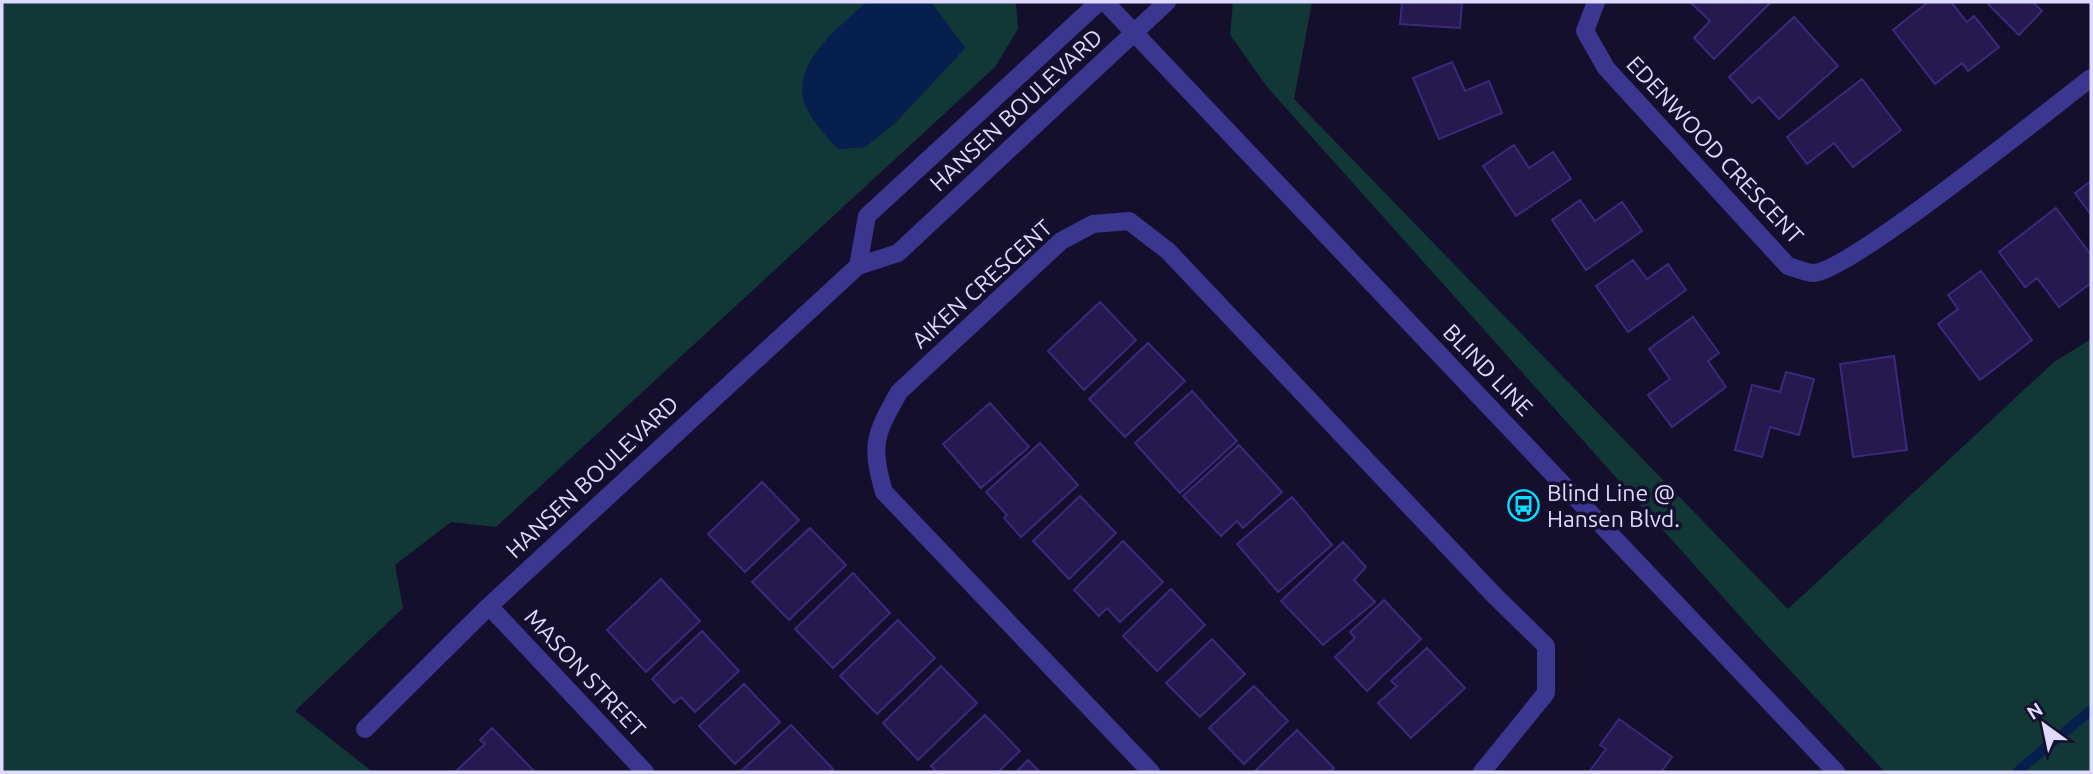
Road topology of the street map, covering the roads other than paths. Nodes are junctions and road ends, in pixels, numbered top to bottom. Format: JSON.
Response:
{"nodes":[{"id":1,"x":1099,"y":2,"type":"edge"},
{"id":2,"x":1105,"y":2,"type":"edge"},
{"id":3,"x":1167,"y":2,"type":"edge"},
{"id":4,"x":1596,"y":2,"type":"edge"},
{"id":5,"x":1134,"y":33,"type":"junction"},
{"id":6,"x":2091,"y":78,"type":"edge"},
{"id":7,"x":858,"y":266,"type":"junction"},
{"id":8,"x":489,"y":606,"type":"junction"},
{"id":9,"x":365,"y":729,"type":"dead end"},
{"id":10,"x":645,"y":772,"type":"edge"},
{"id":11,"x":1151,"y":772,"type":"edge"},
{"id":12,"x":1482,"y":772,"type":"edge"},
{"id":13,"x":1836,"y":772,"type":"edge"}],
"edges":[{"from":1,"to":7,"type":"street","name":"HANSEN BOULEVARD"},
{"from":2,"to":5,"type":"street","name":"BLIND LINE"},
{"from":3,"to":5,"type":"street","name":"HANSEN BOULEVARD"},
{"from":4,"to":6,"type":"street","name":"EDENWOOD CRESCENT"},
{"from":5,"to":7,"type":"street","name":"HANSEN BOULEVARD"},
{"from":5,"to":13,"type":"street","name":"BLIND LINE"},
{"from":7,"to":8,"type":"street","name":"HANSEN BOULEVARD"},
{"from":8,"to":9,"type":"street","name":"HANSEN BOULEVARD"},
{"from":8,"to":10,"type":"street","name":"MASON STREET"},
{"from":11,"to":12,"type":"street","name":"AIKEN CRESCENT"}]}
